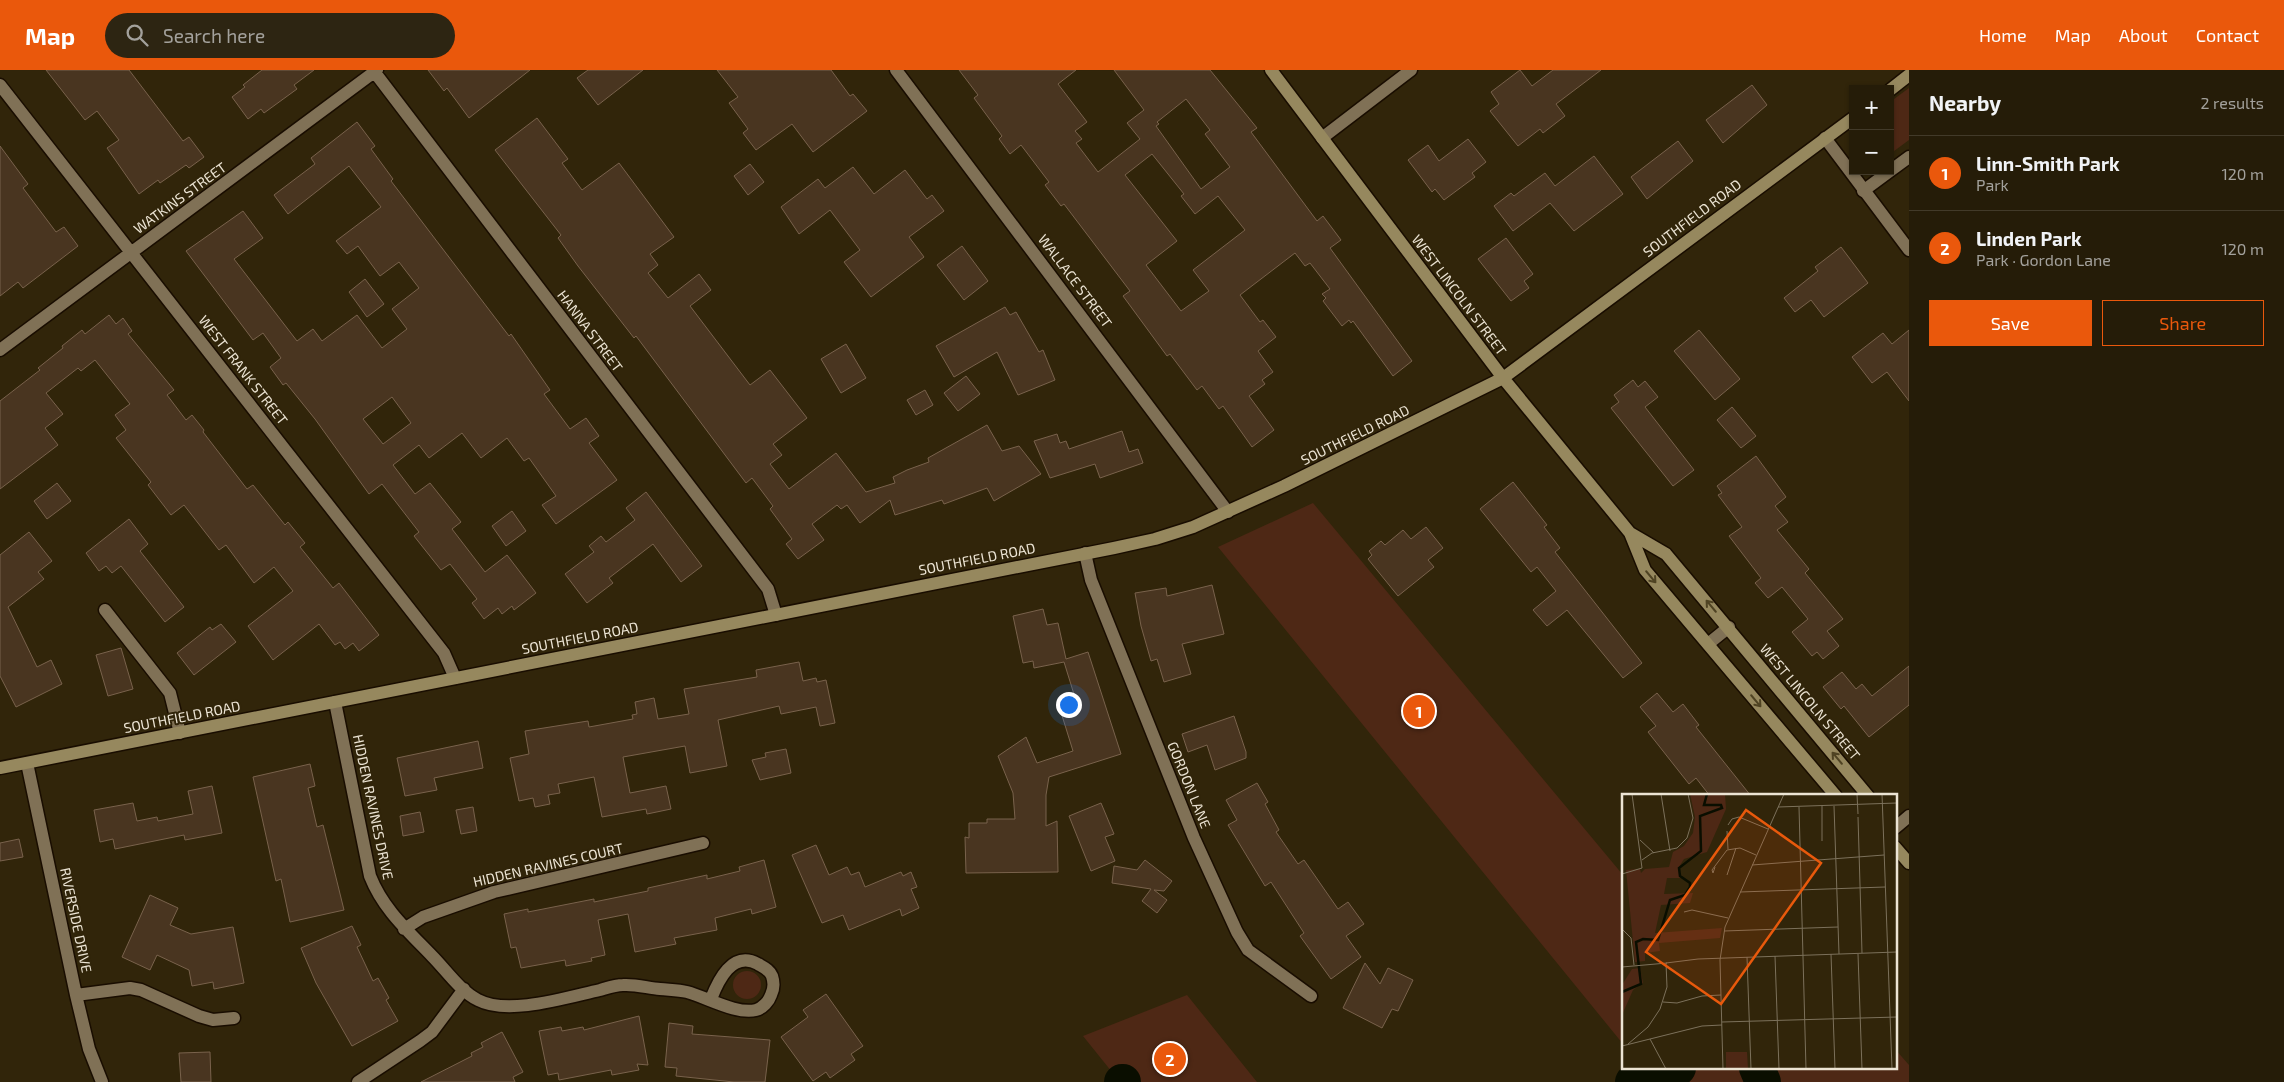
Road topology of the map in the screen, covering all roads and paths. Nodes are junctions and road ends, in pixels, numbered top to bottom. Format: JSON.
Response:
{"nodes":[{"id":1,"x":896,"y":70,"type":"edge"},
{"id":2,"x":1270,"y":70,"type":"edge"},
{"id":3,"x":1411,"y":70,"type":"edge"},
{"id":4,"x":375,"y":71,"type":"edge"},
{"id":5,"x":1909,"y":75,"type":"edge"},
{"id":6,"x":0,"y":85,"type":"edge"},
{"id":7,"x":1894,"y":87,"type":"edge"},
{"id":8,"x":1849,"y":121,"type":"edge"},
{"id":9,"x":1322,"y":138,"type":"junction"},
{"id":10,"x":1825,"y":138,"type":"junction"},
{"id":11,"x":1909,"y":157,"type":"edge"},
{"id":12,"x":1894,"y":168,"type":"edge"},
{"id":13,"x":1885,"y":175,"type":"edge"},
{"id":14,"x":1863,"y":191,"type":"junction"},
{"id":15,"x":1909,"y":250,"type":"edge"},
{"id":16,"x":131,"y":252,"type":"junction"},
{"id":17,"x":0,"y":350,"type":"edge"},
{"id":18,"x":1503,"y":378,"type":"junction"},
{"id":19,"x":1228,"y":512,"type":"junction"},
{"id":20,"x":1630,"y":533,"type":"junction"},
{"id":21,"x":1085,"y":553,"type":"junction"},
{"id":22,"x":105,"y":610,"type":"dead end"},
{"id":23,"x":776,"y":615,"type":"junction"},
{"id":24,"x":1729,"y":628,"type":"junction"},
{"id":25,"x":1708,"y":644,"type":"junction"},
{"id":26,"x":455,"y":678,"type":"junction"},
{"id":27,"x":335,"y":702,"type":"junction"},
{"id":28,"x":180,"y":733,"type":"junction"},
{"id":29,"x":27,"y":763,"type":"junction"},
{"id":30,"x":0,"y":768,"type":"edge"},
{"id":31,"x":1834,"y":794,"type":"edge"},
{"id":32,"x":1866,"y":794,"type":"edge"},
{"id":33,"x":1909,"y":816,"type":"edge"},
{"id":34,"x":1896,"y":827,"type":"edge"},
{"id":35,"x":703,"y":843,"type":"dead end"},
{"id":36,"x":1896,"y":847,"type":"edge"},
{"id":37,"x":1909,"y":863,"type":"edge"},
{"id":38,"x":404,"y":928,"type":"junction"},
{"id":39,"x":464,"y":989,"type":"junction"},
{"id":40,"x":76,"y":995,"type":"junction"},
{"id":41,"x":1311,"y":996,"type":"dead end"},
{"id":42,"x":711,"y":1000,"type":"junction"},
{"id":43,"x":234,"y":1018,"type":"dead end"},
{"id":44,"x":102,"y":1082,"type":"edge"},
{"id":45,"x":358,"y":1082,"type":"edge"}],
"edges":[{"from":1,"to":19,"type":"street","name":"WALLACE STREET"},
{"from":2,"to":9,"type":"main road","name":"WEST LINCOLN STREET"},
{"from":3,"to":9,"type":"street"},
{"from":4,"to":16,"type":"street","name":"WATKINS STREET"},
{"from":4,"to":23,"type":"street","name":"HANNA STREET"},
{"from":5,"to":7,"type":"main road"},
{"from":6,"to":16,"type":"street","name":"WEST FRANK STREET"},
{"from":8,"to":10,"type":"main road","name":"SOUTHFIELD ROAD"},
{"from":9,"to":18,"type":"main road","name":"WEST LINCOLN STREET"},
{"from":10,"to":14,"type":"street"},
{"from":10,"to":18,"type":"main road","name":"SOUTHFIELD ROAD"},
{"from":11,"to":12,"type":"street"},
{"from":13,"to":14,"type":"street"},
{"from":14,"to":15,"type":"street"},
{"from":16,"to":17,"type":"street","name":"WATKINS STREET"},
{"from":16,"to":26,"type":"street","name":"WEST FRANK STREET"},
{"from":18,"to":19,"type":"main road","name":"SOUTHFIELD ROAD"},
{"from":18,"to":20,"type":"main road","name":"WEST LINCOLN STREET"},
{"from":19,"to":21,"type":"main road","name":"SOUTHFIELD ROAD"},
{"from":24,"to":20,"type":"main road","name":"WEST LINCOLN STREET","one_way":true},
{"from":20,"to":25,"type":"main road","name":"WEST LINCOLN STREET","one_way":true},
{"from":21,"to":23,"type":"main road","name":"SOUTHFIELD ROAD"},
{"from":21,"to":41,"type":"street","name":"GORDON LANE"},
{"from":22,"to":28,"type":"street"},
{"from":23,"to":26,"type":"main road","name":"SOUTHFIELD ROAD"},
{"from":24,"to":25,"type":"street"},
{"from":32,"to":24,"type":"main road","name":"WEST LINCOLN STREET","one_way":true},
{"from":25,"to":31,"type":"main road","name":"WEST LINCOLN STREET","one_way":true},
{"from":26,"to":27,"type":"main road","name":"SOUTHFIELD ROAD"},
{"from":27,"to":28,"type":"main road","name":"SOUTHFIELD ROAD"},
{"from":27,"to":38,"type":"street","name":"HIDDEN RAVINES DRIVE"},
{"from":28,"to":29,"type":"main road","name":"SOUTHFIELD ROAD"},
{"from":29,"to":30,"type":"main road","name":"SOUTHFIELD ROAD"},
{"from":29,"to":40,"type":"street","name":"RIVERSIDE DRIVE"},
{"from":33,"to":34,"type":"street"},
{"from":35,"to":38,"type":"street","name":"HIDDEN RAVINES COURT"},
{"from":36,"to":37,"type":"main road"},
{"from":38,"to":39,"type":"street","name":"HIDDEN RAVINES DRIVE"},
{"from":39,"to":42,"type":"street","name":"HIDDEN RAVINES DRIVE"},
{"from":39,"to":45,"type":"street"},
{"from":40,"to":43,"type":"street"},
{"from":40,"to":44,"type":"street","name":"RIVERSIDE DRIVE"},
{"from":42,"to":42,"type":"street","name":"HIDDEN RAVINES DRIVE"}]}
